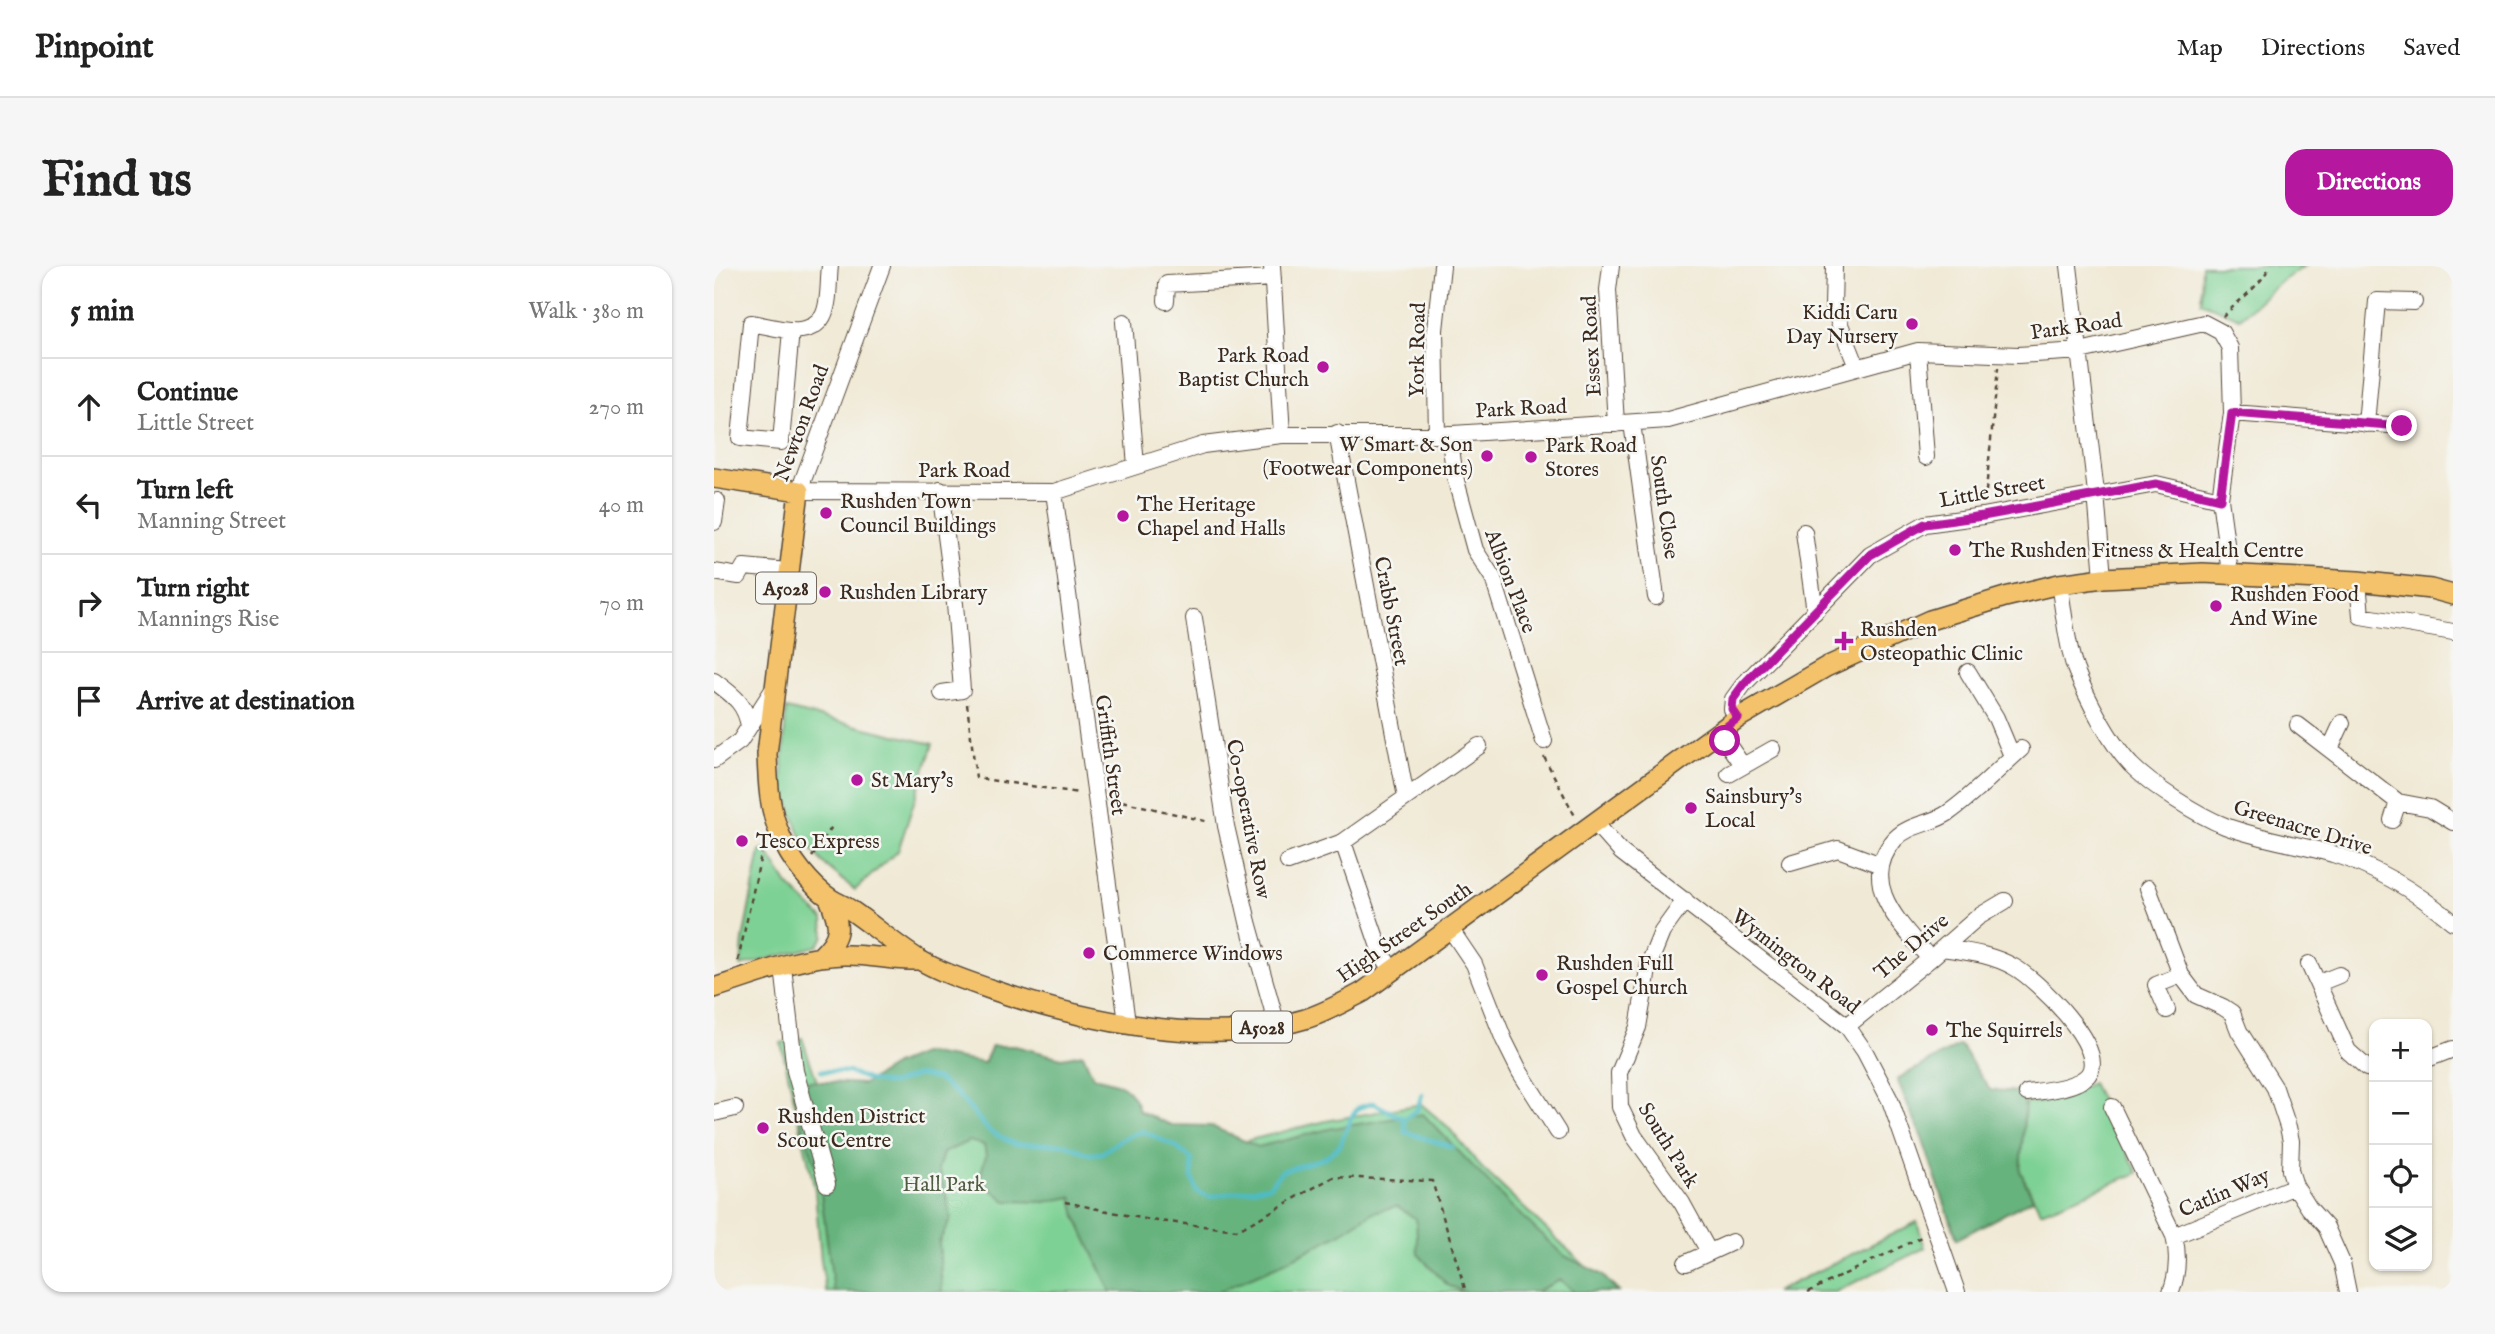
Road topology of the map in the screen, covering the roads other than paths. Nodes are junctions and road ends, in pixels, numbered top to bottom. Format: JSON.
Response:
{"nodes":[{"id":1,"x":830,"y":266,"type":"edge"},
{"id":2,"x":882,"y":266,"type":"edge"},
{"id":3,"x":1441,"y":266,"type":"edge"},
{"id":4,"x":1611,"y":266,"type":"edge"},
{"id":5,"x":1834,"y":266,"type":"edge"},
{"id":6,"x":2069,"y":266,"type":"edge"},
{"id":7,"x":1273,"y":272,"type":"edge"},
{"id":8,"x":1166,"y":301,"type":"dead end"},
{"id":9,"x":2414,"y":302,"type":"dead end"},
{"id":10,"x":1124,"y":322,"type":"dead end"},
{"id":11,"x":791,"y":330,"type":"junction"},
{"id":12,"x":1917,"y":351,"type":"junction"},
{"id":13,"x":2080,"y":351,"type":"junction"},
{"id":14,"x":1857,"y":367,"type":"junction"},
{"id":15,"x":2232,"y":413,"type":"junction"},
{"id":16,"x":1624,"y":423,"type":"junction"},
{"id":17,"x":2366,"y":424,"type":"junction"},
{"id":18,"x":2402,"y":426,"type":"dead end"},
{"id":19,"x":1337,"y":433,"type":"junction"},
{"id":20,"x":1443,"y":434,"type":"junction"},
{"id":21,"x":1282,"y":435,"type":"junction"},
{"id":22,"x":1926,"y":457,"type":"dead end"},
{"id":23,"x":1136,"y":466,"type":"junction"},
{"id":24,"x":714,"y":478,"type":"edge"},
{"id":25,"x":940,"y":490,"type":"junction"},
{"id":26,"x":799,"y":491,"type":"junction"},
{"id":27,"x":1054,"y":492,"type":"junction"},
{"id":28,"x":2096,"y":493,"type":"junction"},
{"id":29,"x":2220,"y":499,"type":"junction"},
{"id":30,"x":717,"y":501,"type":"dead end"},
{"id":31,"x":714,"y":522,"type":"edge"},
{"id":32,"x":1804,"y":532,"type":"dead end"},
{"id":33,"x":788,"y":570,"type":"junction"},
{"id":34,"x":714,"y":572,"type":"edge"},
{"id":35,"x":2230,"y":573,"type":"junction"},
{"id":36,"x":2103,"y":578,"type":"junction"},
{"id":37,"x":2358,"y":581,"type":"junction"},
{"id":38,"x":2059,"y":584,"type":"junction"},
{"id":39,"x":2453,"y":595,"type":"edge"},
{"id":40,"x":1656,"y":597,"type":"dead end"},
{"id":41,"x":1815,"y":612,"type":"junction"},
{"id":42,"x":1194,"y":618,"type":"dead end"},
{"id":43,"x":2453,"y":632,"type":"edge"},
{"id":44,"x":1968,"y":673,"type":"dead end"},
{"id":45,"x":714,"y":681,"type":"edge"},
{"id":46,"x":776,"y":685,"type":"junction"},
{"id":47,"x":942,"y":693,"type":"dead end"},
{"id":48,"x":1738,"y":718,"type":"junction"},
{"id":49,"x":2342,"y":723,"type":"dead end"},
{"id":50,"x":2298,"y":725,"type":"dead end"},
{"id":51,"x":749,"y":726,"type":"junction"},
{"id":52,"x":1719,"y":732,"type":"junction"},
{"id":53,"x":740,"y":741,"type":"junction"},
{"id":54,"x":1544,"y":741,"type":"road end"},
{"id":55,"x":1479,"y":746,"type":"dead end"},
{"id":56,"x":1773,"y":749,"type":"dead end"},
{"id":57,"x":2330,"y":750,"type":"junction"},
{"id":58,"x":767,"y":754,"type":"junction"},
{"id":59,"x":714,"y":760,"type":"edge"},
{"id":60,"x":1406,"y":797,"type":"junction"},
{"id":61,"x":2398,"y":802,"type":"junction"},
{"id":62,"x":2392,"y":820,"type":"dead end"},
{"id":63,"x":2453,"y":821,"type":"edge"},
{"id":64,"x":1589,"y":827,"type":"junction"},
{"id":65,"x":1343,"y":842,"type":"junction"},
{"id":66,"x":1288,"y":862,"type":"dead end"},
{"id":67,"x":1790,"y":863,"type":"dead end"},
{"id":68,"x":1881,"y":865,"type":"junction"},
{"id":69,"x":2148,"y":888,"type":"dead end"},
{"id":70,"x":829,"y":898,"type":"junction"},
{"id":71,"x":1685,"y":900,"type":"junction"},
{"id":72,"x":2005,"y":901,"type":"dead end"},
{"id":73,"x":2453,"y":922,"type":"edge"},
{"id":74,"x":1449,"y":927,"type":"junction"},
{"id":75,"x":1942,"y":948,"type":"junction"},
{"id":76,"x":821,"y":956,"type":"junction"},
{"id":77,"x":1930,"y":959,"type":"junction"},
{"id":78,"x":919,"y":960,"type":"junction"},
{"id":79,"x":2309,"y":964,"type":"dead end"},
{"id":80,"x":783,"y":967,"type":"junction"},
{"id":81,"x":1392,"y":970,"type":"junction"},
{"id":82,"x":2181,"y":975,"type":"junction"},
{"id":83,"x":2339,"y":975,"type":"dead end"},
{"id":84,"x":2319,"y":983,"type":"junction"},
{"id":85,"x":714,"y":988,"type":"edge"},
{"id":86,"x":2166,"y":1010,"type":"dead end"},
{"id":87,"x":1125,"y":1024,"type":"junction"},
{"id":88,"x":1277,"y":1025,"type":"junction"},
{"id":89,"x":1847,"y":1026,"type":"junction"},
{"id":90,"x":2453,"y":1049,"type":"edge"},
{"id":91,"x":2432,"y":1057,"type":"edge"},
{"id":92,"x":2369,"y":1068,"type":"edge"},
{"id":93,"x":2027,"y":1093,"type":"dead end"},
{"id":94,"x":2112,"y":1107,"type":"dead end"},
{"id":95,"x":735,"y":1108,"type":"dead end"},
{"id":96,"x":714,"y":1113,"type":"edge"},
{"id":97,"x":1558,"y":1132,"type":"dead end"},
{"id":98,"x":827,"y":1184,"type":"dead end"},
{"id":99,"x":2295,"y":1186,"type":"junction"},
{"id":100,"x":2174,"y":1236,"type":"junction"},
{"id":101,"x":1732,"y":1242,"type":"dead end"},
{"id":102,"x":1709,"y":1252,"type":"junction"},
{"id":103,"x":1686,"y":1263,"type":"dead end"},
{"id":104,"x":1957,"y":1292,"type":"edge"},
{"id":105,"x":2171,"y":1292,"type":"edge"},
{"id":106,"x":2348,"y":1292,"type":"edge"}],
"edges":[{"from":1,"to":11,"type":"street"},
{"from":2,"to":26,"type":"street","name":"Newton Road"},
{"from":3,"to":20,"type":"street","name":"York Road"},
{"from":4,"to":16,"type":"street","name":"Essex Road"},
{"from":5,"to":14,"type":"street"},
{"from":6,"to":13,"type":"street"},
{"from":7,"to":8,"type":"street"},
{"from":7,"to":21,"type":"street"},
{"from":9,"to":17,"type":"street"},
{"from":10,"to":23,"type":"street"},
{"from":11,"to":11,"type":"street"},
{"from":12,"to":13,"type":"street","name":"Park Road"},
{"from":12,"to":14,"type":"street","name":"Park Road"},
{"from":12,"to":22,"type":"street"},
{"from":13,"to":15,"type":"street","name":"Park Road"},
{"from":13,"to":28,"type":"street"},
{"from":14,"to":16,"type":"street","name":"Park Road"},
{"from":15,"to":17,"type":"street"},
{"from":15,"to":29,"type":"street"},
{"from":16,"to":20,"type":"street","name":"Park Road"},
{"from":16,"to":40,"type":"street","name":"South Close"},
{"from":17,"to":18,"type":"street"},
{"from":19,"to":20,"type":"street","name":"Park Road"},
{"from":19,"to":21,"type":"street","name":"Park Road"},
{"from":19,"to":60,"type":"street","name":"Crabb Street"},
{"from":20,"to":54,"type":"street","name":"Albion Place"},
{"from":21,"to":23,"type":"street","name":"Park Road"},
{"from":23,"to":27,"type":"street","name":"Park Road"},
{"from":24,"to":26,"type":"main road"},
{"from":25,"to":26,"type":"street","name":"Park Road"},
{"from":25,"to":27,"type":"street","name":"Park Road"},
{"from":25,"to":47,"type":"street"},
{"from":26,"to":33,"type":"main road","name":"Newton Road","number":"A5028"},
{"from":27,"to":87,"type":"street","name":"Griffith Street"},
{"from":28,"to":29,"type":"street","name":"Little Street"},
{"from":28,"to":36,"type":"street"},
{"from":28,"to":41,"type":"street","name":"Little Street"},
{"from":29,"to":35,"type":"street"},
{"from":30,"to":31,"type":"street"},
{"from":32,"to":41,"type":"street"},
{"from":33,"to":34,"type":"street"},
{"from":33,"to":46,"type":"main road","name":"Newton Road","number":"A5028"},
{"from":35,"to":36,"type":"main road","number":"A5028"},
{"from":35,"to":37,"type":"main road","number":"A5028"},
{"from":36,"to":38,"type":"main road","number":"A5028"},
{"from":37,"to":39,"type":"main road","number":"A5028"},
{"from":37,"to":43,"type":"street"},
{"from":38,"to":48,"type":"main road","number":"A5028"},
{"from":38,"to":73,"type":"street","name":"Greenacre Drive"},
{"from":41,"to":48,"type":"street","name":"Little Street"},
{"from":42,"to":88,"type":"street","name":"Co-operative Row"},
{"from":44,"to":68,"type":"street"},
{"from":45,"to":51,"type":"street"},
{"from":46,"to":51,"type":"street"},
{"from":46,"to":58,"type":"main road","number":"A5028"},
{"from":48,"to":52,"type":"main road","number":"A5028"},
{"from":49,"to":57,"type":"street"},
{"from":50,"to":57,"type":"street"},
{"from":51,"to":53,"type":"street"},
{"from":52,"to":56,"type":"street"},
{"from":52,"to":64,"type":"main road","number":"A5028"},
{"from":53,"to":58,"type":"street"},
{"from":53,"to":59,"type":"street"},
{"from":55,"to":60,"type":"street"},
{"from":57,"to":61,"type":"street"},
{"from":58,"to":70,"type":"main road","number":"A5028"},
{"from":60,"to":65,"type":"street"},
{"from":61,"to":62,"type":"street"},
{"from":61,"to":63,"type":"street"},
{"from":64,"to":71,"type":"street","name":"Wymington Road"},
{"from":64,"to":74,"type":"main road","name":"High Street South","number":"A5028"},
{"from":65,"to":66,"type":"street"},
{"from":65,"to":81,"type":"street"},
{"from":67,"to":68,"type":"street"},
{"from":68,"to":77,"type":"street"},
{"from":69,"to":82,"type":"street"},
{"from":70,"to":76,"type":"main road"},
{"from":70,"to":78,"type":"main road","name":"High Street South","number":"A5028"},
{"from":71,"to":89,"type":"street","name":"Wymington Road"},
{"from":71,"to":102,"type":"street","name":"South Park"},
{"from":72,"to":75,"type":"street","name":"The Drive"},
{"from":74,"to":81,"type":"main road","name":"High Street South","number":"A5028"},
{"from":74,"to":97,"type":"street"},
{"from":75,"to":77,"type":"street","name":"The Drive"},
{"from":75,"to":93,"type":"street"},
{"from":76,"to":78,"type":"main road","number":"A5028"},
{"from":76,"to":80,"type":"main road","number":"A5028"},
{"from":77,"to":89,"type":"street","name":"The Drive"},
{"from":78,"to":87,"type":"main road","name":"High Street South","number":"A5028"},
{"from":79,"to":84,"type":"street"},
{"from":80,"to":85,"type":"main road","number":"A5028"},
{"from":80,"to":98,"type":"street"},
{"from":81,"to":88,"type":"main road","name":"High Street South","number":"A5028"},
{"from":82,"to":86,"type":"street"},
{"from":82,"to":99,"type":"street"},
{"from":83,"to":84,"type":"street"},
{"from":84,"to":92,"type":"street"},
{"from":87,"to":88,"type":"main road","name":"High Street South","number":"A5028"},
{"from":89,"to":104,"type":"street","name":"Wymington Road"},
{"from":90,"to":91,"type":"street"},
{"from":94,"to":100,"type":"street"},
{"from":95,"to":96,"type":"street"},
{"from":99,"to":100,"type":"street","name":"Catlin Way"},
{"from":99,"to":106,"type":"street","name":"Catlin Way"},
{"from":100,"to":105,"type":"street"},
{"from":101,"to":102,"type":"street"},
{"from":102,"to":103,"type":"street"}]}
